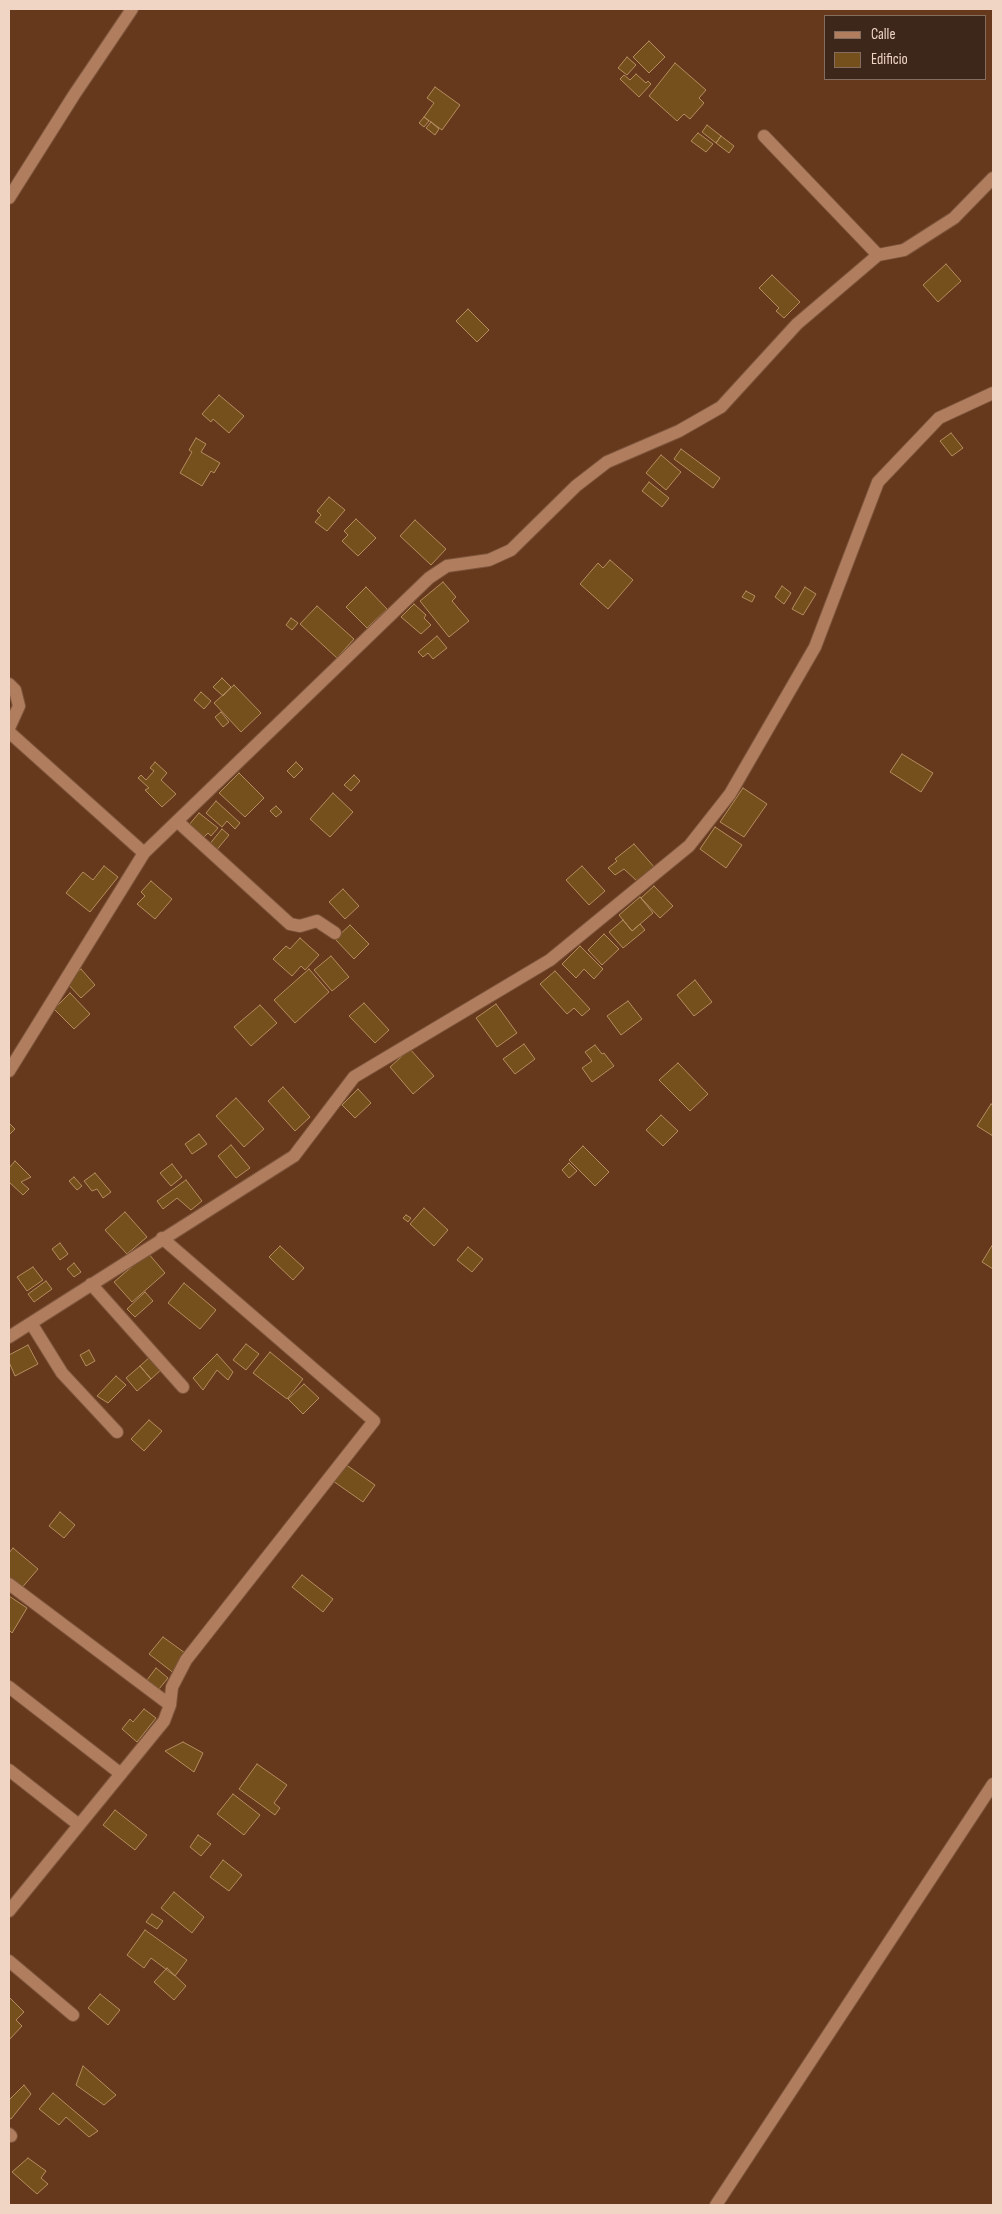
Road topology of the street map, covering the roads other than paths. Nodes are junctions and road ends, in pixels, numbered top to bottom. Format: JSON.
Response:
{"nodes":[{"id":1,"x":132,"y":9,"type":"edge"},
{"id":2,"x":764,"y":136,"type":"dead end"},
{"id":3,"x":993,"y":178,"type":"edge"},
{"id":4,"x":9,"y":198,"type":"edge"},
{"id":5,"x":878,"y":255,"type":"junction"},
{"id":6,"x":993,"y":393,"type":"edge"},
{"id":7,"x":9,"y":684,"type":"edge"},
{"id":8,"x":9,"y":728,"type":"edge"},
{"id":9,"x":9,"y":732,"type":"edge"},
{"id":10,"x":177,"y":821,"type":"junction"},
{"id":11,"x":144,"y":852,"type":"junction"},
{"id":12,"x":335,"y":933,"type":"dead end"},
{"id":13,"x":9,"y":1072,"type":"edge"},
{"id":14,"x":162,"y":1238,"type":"junction"},
{"id":15,"x":91,"y":1284,"type":"junction"},
{"id":16,"x":31,"y":1323,"type":"junction"},
{"id":17,"x":11,"y":1331,"type":"edge"},
{"id":18,"x":183,"y":1387,"type":"dead end"},
{"id":19,"x":117,"y":1432,"type":"dead end"},
{"id":20,"x":9,"y":1584,"type":"edge"},
{"id":21,"x":9,"y":1687,"type":"edge"},
{"id":22,"x":170,"y":1705,"type":"junction"},
{"id":23,"x":9,"y":1770,"type":"edge"},
{"id":24,"x":121,"y":1774,"type":"junction"},
{"id":25,"x":993,"y":1784,"type":"edge"},
{"id":26,"x":79,"y":1825,"type":"junction"},
{"id":27,"x":9,"y":1909,"type":"edge"},
{"id":28,"x":9,"y":1961,"type":"edge"},
{"id":29,"x":73,"y":2015,"type":"dead end"},
{"id":30,"x":716,"y":2205,"type":"edge"}],
"edges":[{"from":1,"to":4,"type":"street"},
{"from":2,"to":5,"type":"street"},
{"from":3,"to":5,"type":"street"},
{"from":5,"to":10,"type":"street"},
{"from":6,"to":14,"type":"street"},
{"from":7,"to":8,"type":"street"},
{"from":9,"to":11,"type":"street"},
{"from":10,"to":11,"type":"street"},
{"from":10,"to":12,"type":"street"},
{"from":11,"to":13,"type":"street"},
{"from":14,"to":15,"type":"street"},
{"from":14,"to":22,"type":"street"},
{"from":15,"to":16,"type":"street"},
{"from":15,"to":18,"type":"street"},
{"from":16,"to":17,"type":"street"},
{"from":16,"to":19,"type":"street"},
{"from":20,"to":22,"type":"street"},
{"from":21,"to":24,"type":"street"},
{"from":22,"to":24,"type":"street"},
{"from":23,"to":26,"type":"street"},
{"from":24,"to":26,"type":"street"},
{"from":25,"to":30,"type":"street"},
{"from":26,"to":27,"type":"street"},
{"from":28,"to":29,"type":"street"}]}
